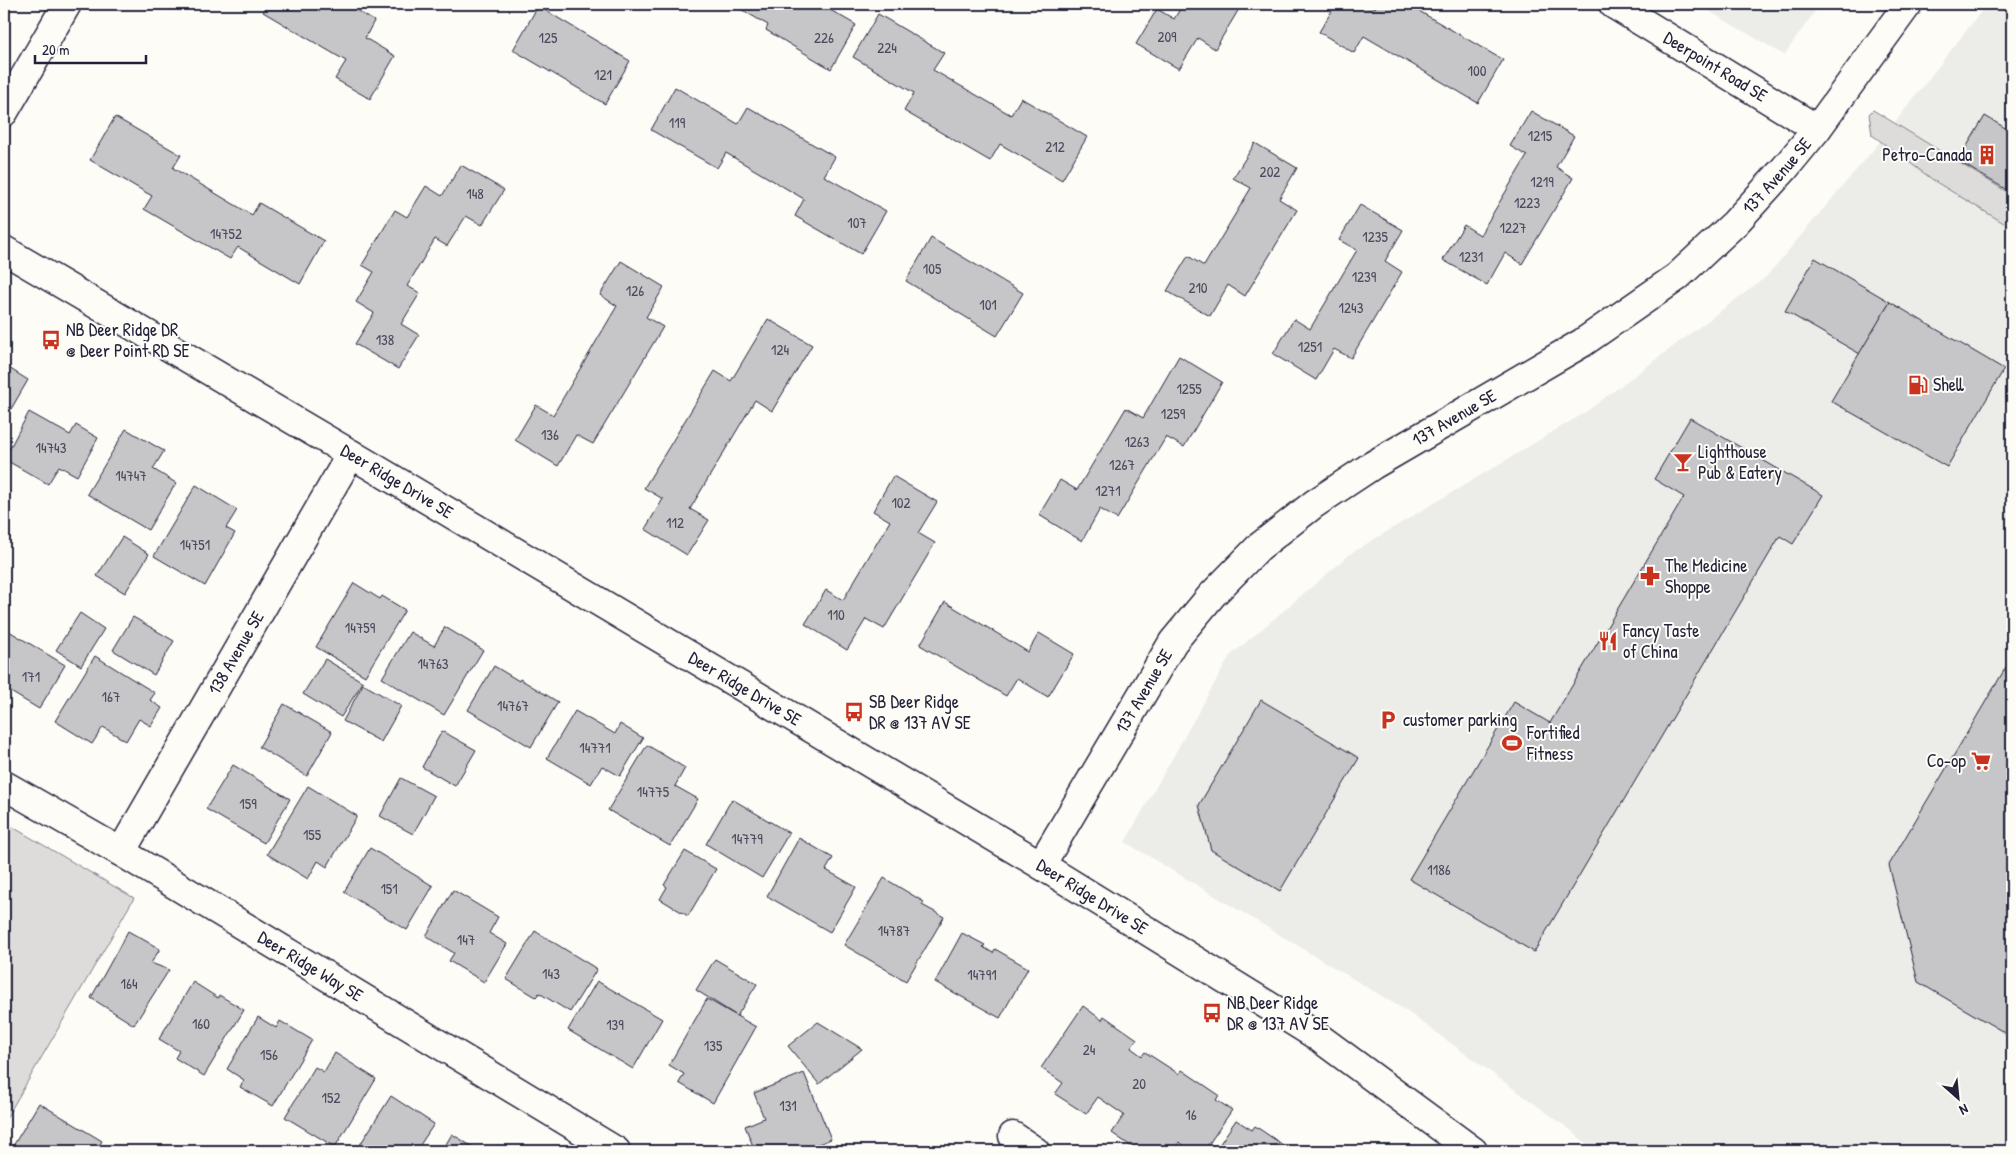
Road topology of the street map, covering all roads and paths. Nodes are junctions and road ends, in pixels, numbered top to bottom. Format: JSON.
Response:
{"nodes":[{"id":1,"x":67,"y":4,"type":"edge"},
{"id":2,"x":1614,"y":4,"type":"edge"},
{"id":3,"x":1908,"y":4,"type":"edge"},
{"id":4,"x":4,"y":112,"type":"edge"},
{"id":5,"x":1817,"y":129,"type":"junction"},
{"id":6,"x":4,"y":250,"type":"edge"},
{"id":7,"x":351,"y":454,"type":"junction"},
{"id":8,"x":4,"y":785,"type":"edge"},
{"id":9,"x":121,"y":852,"type":"junction"},
{"id":10,"x":1041,"y":865,"type":"junction"},
{"id":11,"x":616,"y":1151,"type":"edge"},
{"id":12,"x":1473,"y":1151,"type":"edge"}],
"edges":[{"from":1,"to":4,"type":"street"},
{"from":2,"to":5,"type":"street","name":"Deerpoint Road SE"},
{"from":3,"to":5,"type":"street","name":"137 Avenue SE"},
{"from":5,"to":10,"type":"street","name":"137 Avenue SE"},
{"from":6,"to":7,"type":"street","name":"Deer Ridge Drive SE"},
{"from":7,"to":9,"type":"street","name":"138 Avenue SE"},
{"from":7,"to":10,"type":"street","name":"Deer Ridge Drive SE"},
{"from":8,"to":9,"type":"street","name":"Deer Ridge Way SE"},
{"from":9,"to":11,"type":"street","name":"Deer Ridge Way SE"},
{"from":10,"to":12,"type":"street","name":"Deer Ridge Drive SE"}]}
